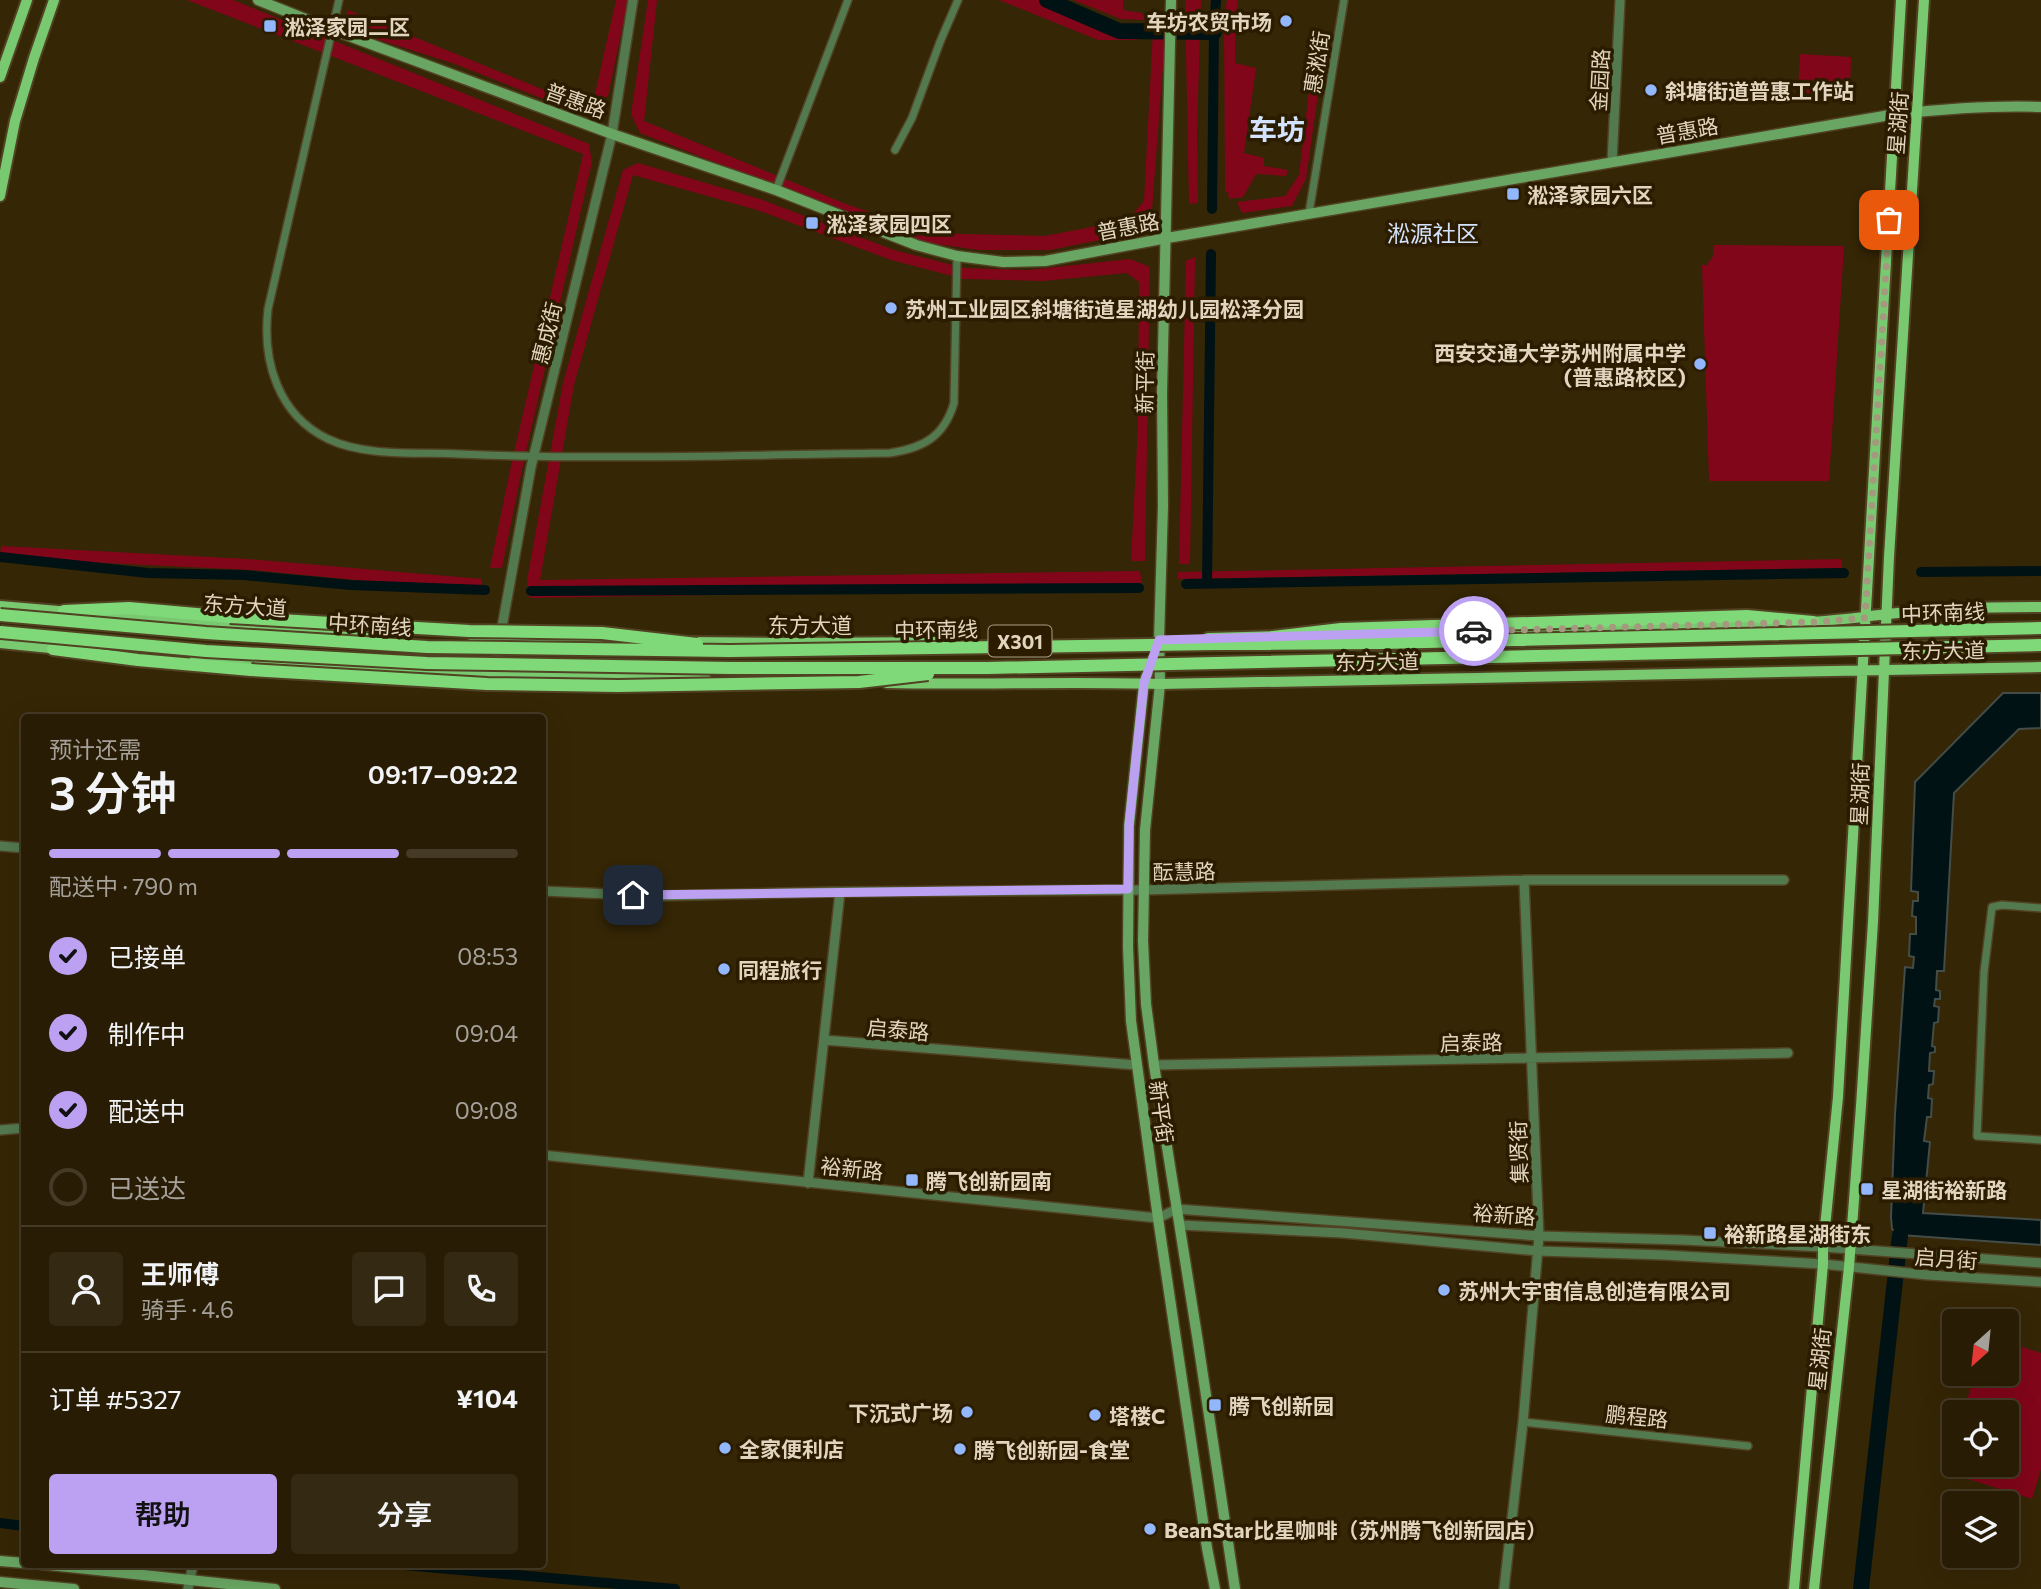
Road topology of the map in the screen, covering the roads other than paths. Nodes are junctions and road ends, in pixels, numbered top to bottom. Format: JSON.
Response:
{"nodes":[{"id":1,"x":27,"y":0,"type":"edge"},
{"id":2,"x":54,"y":0,"type":"edge"},
{"id":3,"x":258,"y":0,"type":"edge"},
{"id":4,"x":340,"y":0,"type":"edge"},
{"id":5,"x":633,"y":0,"type":"edge"},
{"id":6,"x":848,"y":0,"type":"edge"},
{"id":7,"x":958,"y":0,"type":"edge"},
{"id":8,"x":1171,"y":0,"type":"edge"},
{"id":9,"x":1344,"y":0,"type":"edge"},
{"id":10,"x":1620,"y":0,"type":"edge"},
{"id":11,"x":1901,"y":0,"type":"edge"},
{"id":12,"x":1924,"y":0,"type":"edge"},
{"id":13,"x":333,"y":30,"type":"junction"},
{"id":14,"x":0,"y":77,"type":"edge"},
{"id":15,"x":2041,"y":107,"type":"edge"},
{"id":16,"x":1917,"y":111,"type":"junction"},
{"id":17,"x":1896,"y":114,"type":"junction"},
{"id":18,"x":612,"y":134,"type":"junction"},
{"id":19,"x":895,"y":150,"type":"dead end"},
{"id":20,"x":1612,"y":162,"type":"junction"},
{"id":21,"x":776,"y":190,"type":"junction"},
{"id":22,"x":0,"y":196,"type":"edge"},
{"id":23,"x":1309,"y":213,"type":"junction"},
{"id":24,"x":1167,"y":238,"type":"junction"},
{"id":25,"x":957,"y":256,"type":"junction"},
{"id":26,"x":533,"y":457,"type":"junction"},
{"id":27,"x":0,"y":606,"type":"edge"},
{"id":28,"x":2041,"y":607,"type":"edge"},
{"id":29,"x":64,"y":611,"type":"junction"},
{"id":30,"x":1888,"y":614,"type":"junction"},
{"id":31,"x":0,"y":615,"type":"edge"},
{"id":32,"x":1865,"y":618,"type":"junction"},
{"id":33,"x":1813,"y":622,"type":"junction"},
{"id":34,"x":2041,"y":628,"type":"edge"},
{"id":35,"x":0,"y":632,"type":"edge"},
{"id":36,"x":500,"y":638,"type":"junction"},
{"id":37,"x":1159,"y":640,"type":"junction"},
{"id":38,"x":0,"y":643,"type":"edge"},
{"id":39,"x":1216,"y":644,"type":"junction"},
{"id":40,"x":2041,"y":645,"type":"edge"},
{"id":41,"x":53,"y":649,"type":"junction"},
{"id":42,"x":768,"y":652,"type":"junction"},
{"id":43,"x":2041,"y":667,"type":"edge"},
{"id":44,"x":988,"y":668,"type":"junction"},
{"id":45,"x":1884,"y":671,"type":"junction"},
{"id":46,"x":1861,"y":672,"type":"junction"},
{"id":47,"x":495,"y":676,"type":"junction"},
{"id":48,"x":1144,"y":683,"type":"junction"},
{"id":49,"x":1160,"y":684,"type":"junction"},
{"id":50,"x":0,"y":846,"type":"edge"},
{"id":51,"x":21,"y":848,"type":"edge"},
{"id":52,"x":1524,"y":880,"type":"junction"},
{"id":53,"x":1784,"y":880,"type":"dead end"},
{"id":54,"x":1128,"y":889,"type":"junction"},
{"id":55,"x":1143,"y":890,"type":"junction"},
{"id":56,"x":546,"y":891,"type":"edge"},
{"id":57,"x":840,"y":892,"type":"junction"},
{"id":58,"x":2041,"y":908,"type":"edge"},
{"id":59,"x":824,"y":1040,"type":"junction"},
{"id":60,"x":1788,"y":1054,"type":"dead end"},
{"id":61,"x":1531,"y":1059,"type":"junction"},
{"id":62,"x":1136,"y":1065,"type":"junction"},
{"id":63,"x":1154,"y":1065,"type":"junction"},
{"id":64,"x":21,"y":1128,"type":"edge"},
{"id":65,"x":0,"y":1130,"type":"edge"},
{"id":66,"x":2041,"y":1140,"type":"edge"},
{"id":67,"x":546,"y":1155,"type":"edge"},
{"id":68,"x":808,"y":1183,"type":"junction"},
{"id":69,"x":1177,"y":1209,"type":"junction"},
{"id":70,"x":1158,"y":1218,"type":"junction"},
{"id":71,"x":1180,"y":1225,"type":"junction"},
{"id":72,"x":1539,"y":1237,"type":"junction"},
{"id":73,"x":1823,"y":1247,"type":"junction"},
{"id":74,"x":1850,"y":1249,"type":"junction"},
{"id":75,"x":1538,"y":1251,"type":"junction"},
{"id":76,"x":2041,"y":1263,"type":"edge"},
{"id":77,"x":1823,"y":1264,"type":"junction"},
{"id":78,"x":1849,"y":1267,"type":"junction"},
{"id":79,"x":2041,"y":1282,"type":"edge"},
{"id":80,"x":1523,"y":1422,"type":"junction"},
{"id":81,"x":1748,"y":1446,"type":"dead end"},
{"id":82,"x":0,"y":1561,"type":"edge"},
{"id":83,"x":21,"y":1563,"type":"edge"},
{"id":84,"x":70,"y":1568,"type":"edge"},
{"id":85,"x":0,"y":1582,"type":"edge"},
{"id":86,"x":190,"y":1584,"type":"edge"},
{"id":87,"x":74,"y":1589,"type":"edge"},
{"id":88,"x":275,"y":1589,"type":"edge"},
{"id":89,"x":1215,"y":1589,"type":"edge"},
{"id":90,"x":1235,"y":1589,"type":"edge"},
{"id":91,"x":1504,"y":1589,"type":"edge"},
{"id":92,"x":1794,"y":1589,"type":"edge"},
{"id":93,"x":1814,"y":1589,"type":"edge"}],
"edges":[{"from":1,"to":14,"type":"main road"},
{"from":2,"to":22,"type":"main road"},
{"from":3,"to":13,"type":"main road","name":"普惠路"},
{"from":4,"to":13,"type":"street"},
{"from":5,"to":18,"type":"street","name":"惠成街"},
{"from":6,"to":21,"type":"street"},
{"from":7,"to":19,"type":"street"},
{"from":8,"to":24,"type":"main road","name":"新平街"},
{"from":9,"to":23,"type":"street","name":"惠淞街"},
{"from":10,"to":20,"type":"street","name":"金园路"},
{"from":11,"to":17,"type":"main road","name":"星湖街"},
{"from":12,"to":16,"type":"main road","name":"星湖街"},
{"from":13,"to":18,"type":"main road","name":"普惠路"},
{"from":13,"to":26,"type":"street"},
{"from":15,"to":16,"type":"main road","name":"普惠路"},
{"from":16,"to":17,"type":"main road","name":"普惠路"},
{"from":16,"to":30,"type":"main road","name":"星湖街"},
{"from":17,"to":20,"type":"main road","name":"普惠路"},
{"from":17,"to":32,"type":"main road","name":"星湖街"},
{"from":18,"to":21,"type":"main road","name":"普惠路"},
{"from":18,"to":26,"type":"street","name":"惠成街"},
{"from":20,"to":23,"type":"main road","name":"普惠路"},
{"from":21,"to":25,"type":"main road","name":"普惠路"},
{"from":23,"to":24,"type":"main road","name":"普惠路"},
{"from":24,"to":25,"type":"main road","name":"普惠路"},
{"from":24,"to":37,"type":"main road","name":"新平街"},
{"from":25,"to":26,"type":"street"},
{"from":26,"to":36,"type":"street","name":"惠成街"},
{"from":27,"to":29,"type":"main road","name":"东方大道","number":"X301"},
{"from":28,"to":30,"type":"main road","name":"东方大道","number":"X301"},
{"from":29,"to":36,"type":"main road","name":"东方大道","number":"X301"},
{"from":29,"to":42,"type":"highway","bridge":true},
{"from":30,"to":32,"type":"main road","name":"东方大道","number":"X301"},
{"from":30,"to":45,"type":"main road","name":"星湖街"},
{"from":31,"to":42,"type":"highway","name":"中环南线","bridge":true},
{"from":32,"to":33,"type":"main road","name":"东方大道","number":"X301"},
{"from":32,"to":46,"type":"main road","name":"星湖街"},
{"from":33,"to":37,"type":"main road","name":"东方大道","number":"X301"},
{"from":33,"to":39,"type":"highway","bridge":true},
{"from":34,"to":39,"type":"highway","name":"中环南线","bridge":true},
{"from":35,"to":44,"type":"highway","name":"中环南线","bridge":true},
{"from":36,"to":37,"type":"main road","name":"东方大道","number":"X301"},
{"from":36,"to":47,"type":"street","name":"惠成街"},
{"from":37,"to":48,"type":"main road","name":"新平街"},
{"from":37,"to":49,"type":"main road","name":"新平街"},
{"from":38,"to":41,"type":"main road","name":"东方大道","number":"X301"},
{"from":39,"to":42,"type":"highway","name":"中环南线","bridge":true},
{"from":40,"to":44,"type":"highway","name":"中环南线","bridge":true},
{"from":41,"to":44,"type":"highway","bridge":true},
{"from":41,"to":47,"type":"main road","name":"东方大道","number":"X301"},
{"from":43,"to":45,"type":"main road","name":"东方大道","number":"X301"},
{"from":45,"to":46,"type":"main road","name":"东方大道","number":"X301"},
{"from":45,"to":74,"type":"main road","name":"星湖街"},
{"from":46,"to":49,"type":"main road","name":"东方大道","number":"X301"},
{"from":46,"to":73,"type":"main road","name":"星湖街"},
{"from":47,"to":48,"type":"main road","name":"东方大道","number":"X301"},
{"from":48,"to":49,"type":"main road","name":"东方大道","number":"X301"},
{"from":48,"to":54,"type":"main road","name":"新平街"},
{"from":49,"to":55,"type":"main road","name":"新平街"},
{"from":50,"to":51,"type":"street"},
{"from":52,"to":53,"type":"street","name":"酝慧路"},
{"from":52,"to":55,"type":"street","name":"酝慧路"},
{"from":52,"to":61,"type":"street","name":"集贤街"},
{"from":54,"to":55,"type":"street","name":"酝慧路"},
{"from":54,"to":57,"type":"street","name":"酝慧路"},
{"from":54,"to":62,"type":"main road","name":"新平街"},
{"from":55,"to":63,"type":"main road","name":"新平街"},
{"from":56,"to":57,"type":"street","name":"酝慧路"},
{"from":57,"to":59,"type":"street"},
{"from":58,"to":66,"type":"street"},
{"from":59,"to":62,"type":"street","name":"启泰路"},
{"from":59,"to":68,"type":"street"},
{"from":60,"to":61,"type":"street","name":"启泰路"},
{"from":61,"to":63,"type":"street","name":"启泰路"},
{"from":61,"to":72,"type":"street","name":"集贤街"},
{"from":62,"to":70,"type":"main road","name":"新平街"},
{"from":63,"to":69,"type":"main road","name":"新平街"},
{"from":64,"to":65,"type":"street"},
{"from":67,"to":68,"type":"street","name":"裕新路"},
{"from":68,"to":70,"type":"street","name":"裕新路"},
{"from":69,"to":70,"type":"street","name":"裕新路"},
{"from":69,"to":71,"type":"main road","name":"新平街"},
{"from":69,"to":72,"type":"street","name":"裕新路"},
{"from":70,"to":71,"type":"main road","name":"裕新路"},
{"from":70,"to":89,"type":"main road","name":"新平街"},
{"from":71,"to":75,"type":"street","name":"裕新路"},
{"from":71,"to":90,"type":"main road","name":"新平街"},
{"from":72,"to":73,"type":"street","name":"裕新路"},
{"from":72,"to":75,"type":"street","name":"集贤街"},
{"from":73,"to":74,"type":"street","name":"裕新路"},
{"from":73,"to":77,"type":"main road","name":"星湖街"},
{"from":74,"to":76,"type":"street","name":"启月街"},
{"from":74,"to":78,"type":"main road","name":"星湖街"},
{"from":75,"to":77,"type":"street","name":"裕新路"},
{"from":75,"to":80,"type":"street","name":"集贤街"},
{"from":77,"to":78,"type":"street","name":"裕新路"},
{"from":77,"to":92,"type":"main road","name":"星湖街"},
{"from":78,"to":79,"type":"street","name":"启月街"},
{"from":78,"to":93,"type":"main road","name":"星湖街"},
{"from":80,"to":81,"type":"street","name":"鹏程路"},
{"from":80,"to":91,"type":"street","name":"集贤街"},
{"from":82,"to":83,"type":"main road"},
{"from":84,"to":86,"type":"main road"},
{"from":85,"to":87,"type":"main road"},
{"from":86,"to":88,"type":"main road"}]}
